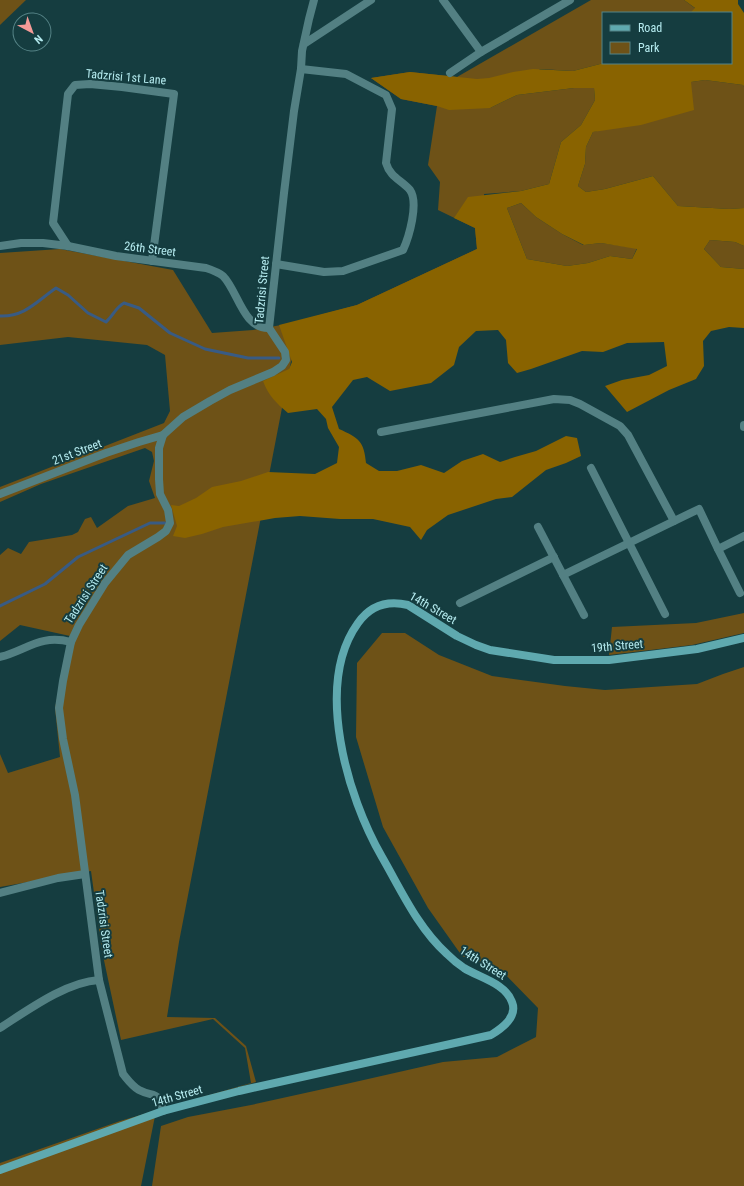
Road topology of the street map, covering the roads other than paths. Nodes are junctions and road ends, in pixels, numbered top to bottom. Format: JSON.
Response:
{"nodes":[{"id":1,"x":314,"y":0,"type":"edge"},
{"id":2,"x":371,"y":0,"type":"edge"},
{"id":3,"x":443,"y":0,"type":"edge"},
{"id":4,"x":570,"y":0,"type":"edge"},
{"id":5,"x":304,"y":44,"type":"junction"},
{"id":6,"x":480,"y":52,"type":"junction"},
{"id":7,"x":301,"y":69,"type":"junction"},
{"id":8,"x":450,"y":73,"type":"dead end"},
{"id":9,"x":0,"y":246,"type":"edge"},
{"id":10,"x":68,"y":246,"type":"junction"},
{"id":11,"x":152,"y":261,"type":"junction"},
{"id":12,"x":276,"y":264,"type":"junction"},
{"id":13,"x":268,"y":328,"type":"junction"},
{"id":14,"x":381,"y":432,"type":"dead end"},
{"id":15,"x":163,"y":435,"type":"junction"},
{"id":16,"x":591,"y":468,"type":"dead end"},
{"id":17,"x":0,"y":494,"type":"edge"},
{"id":18,"x":674,"y":521,"type":"junction"},
{"id":19,"x":538,"y":527,"type":"dead end"},
{"id":20,"x":744,"y":536,"type":"edge"},
{"id":21,"x":629,"y":543,"type":"junction"},
{"id":22,"x":718,"y":549,"type":"junction"},
{"id":23,"x":554,"y":557,"type":"junction"},
{"id":24,"x":563,"y":575,"type":"junction"},
{"id":25,"x":740,"y":593,"type":"dead end"},
{"id":26,"x":460,"y":603,"type":"dead end"},
{"id":27,"x":665,"y":614,"type":"dead end"},
{"id":28,"x":584,"y":615,"type":"dead end"},
{"id":29,"x":744,"y":638,"type":"edge"},
{"id":30,"x":71,"y":642,"type":"junction"},
{"id":31,"x":490,"y":650,"type":"joint"},
{"id":32,"x":0,"y":658,"type":"edge"},
{"id":33,"x":85,"y":874,"type":"junction"},
{"id":34,"x":0,"y":893,"type":"edge"},
{"id":35,"x":99,"y":980,"type":"junction"},
{"id":36,"x":0,"y":1028,"type":"edge"},
{"id":37,"x":163,"y":1111,"type":"junction"},
{"id":38,"x":0,"y":1170,"type":"edge"}],
"edges":[{"from":1,"to":5,"type":"street","name":"Tadzrisi Street"},
{"from":2,"to":5,"type":"street"},
{"from":3,"to":6,"type":"street"},
{"from":4,"to":6,"type":"street"},
{"from":5,"to":7,"type":"street","name":"Tadzrisi Street"},
{"from":6,"to":8,"type":"street"},
{"from":7,"to":12,"type":"street","name":"Tadzrisi Street"},
{"from":7,"to":12,"type":"street"},
{"from":9,"to":10,"type":"street","name":"26th Street"},
{"from":10,"to":11,"type":"street","name":"26th Street"},
{"from":10,"to":11,"type":"street","name":"Tadzrisi 1st Lane"},
{"from":11,"to":13,"type":"street","name":"26th Street"},
{"from":12,"to":13,"type":"street","name":"Tadzrisi Street"},
{"from":13,"to":15,"type":"street","name":"Tadzrisi Street"},
{"from":14,"to":18,"type":"street"},
{"from":15,"to":17,"type":"street","name":"21st Street"},
{"from":15,"to":30,"type":"street","name":"Tadzrisi Street"},
{"from":16,"to":21,"type":"street"},
{"from":18,"to":21,"type":"street"},
{"from":18,"to":22,"type":"street"},
{"from":19,"to":23,"type":"street"},
{"from":20,"to":22,"type":"street"},
{"from":21,"to":24,"type":"street"},
{"from":21,"to":27,"type":"street"},
{"from":22,"to":25,"type":"street"},
{"from":23,"to":24,"type":"street"},
{"from":23,"to":26,"type":"street"},
{"from":24,"to":28,"type":"street"},
{"from":29,"to":31,"type":"street","name":"19th Street"},
{"from":30,"to":32,"type":"street"},
{"from":30,"to":33,"type":"street","name":"Tadzrisi Street"},
{"from":31,"to":37,"type":"street","name":"14th Street"},
{"from":33,"to":34,"type":"street"},
{"from":33,"to":35,"type":"street","name":"Tadzrisi Street"},
{"from":35,"to":36,"type":"street"},
{"from":35,"to":37,"type":"street","name":"Tadzrisi Street"},
{"from":37,"to":38,"type":"street","name":"14th Street"}]}
